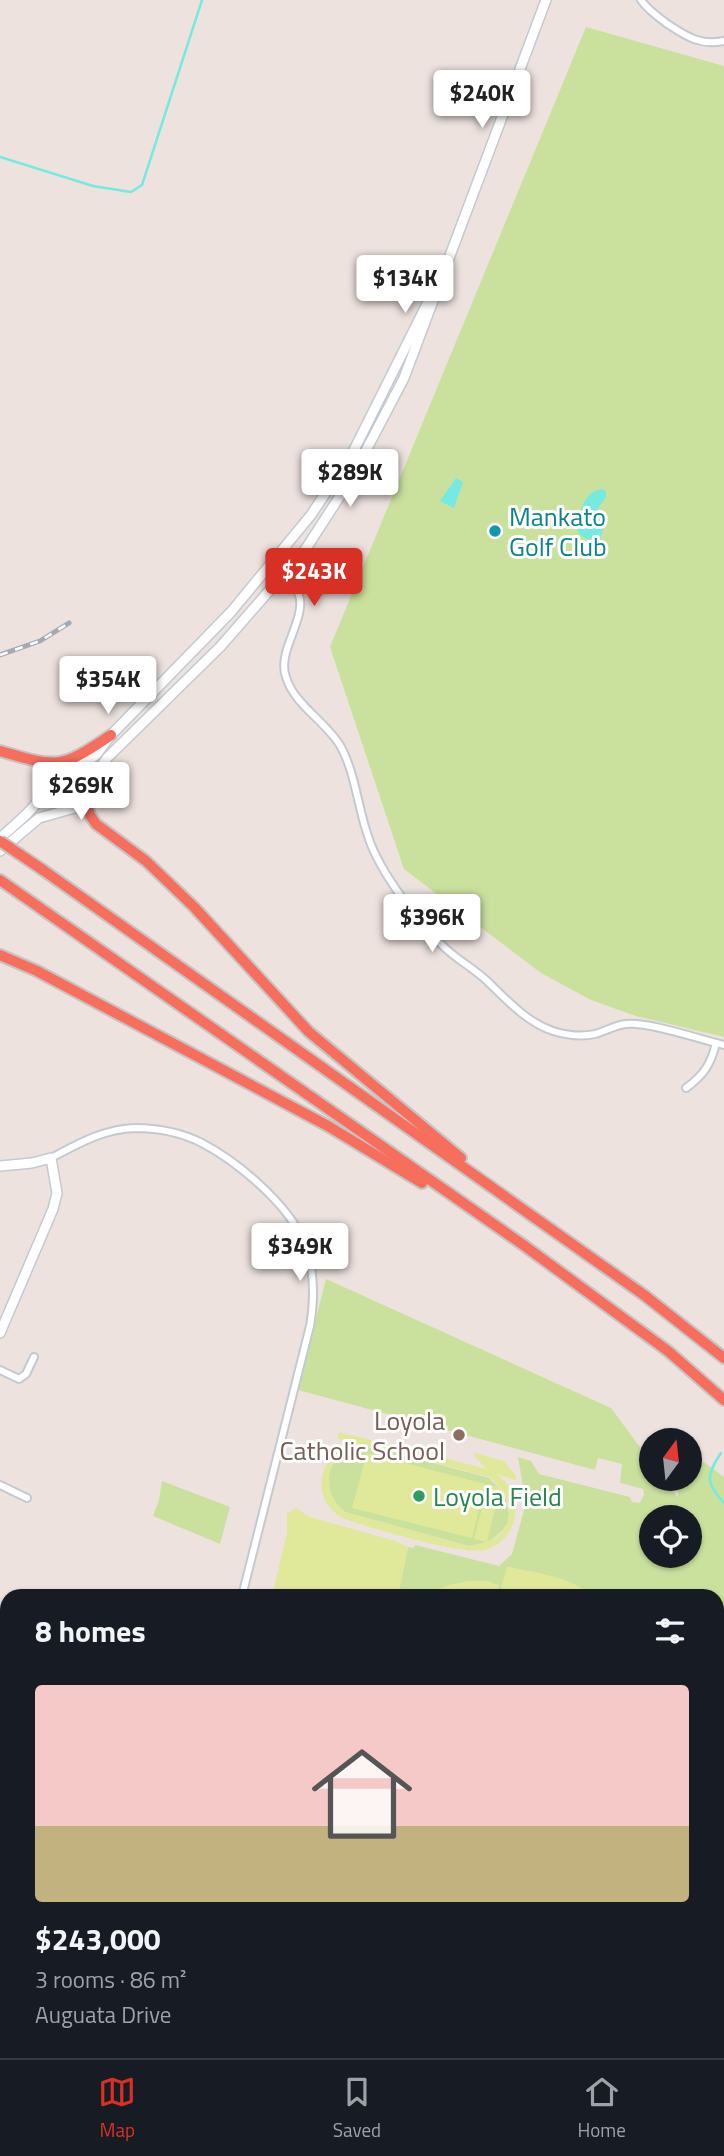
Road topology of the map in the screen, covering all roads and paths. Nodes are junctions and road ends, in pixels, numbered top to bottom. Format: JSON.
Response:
{"nodes":[{"id":1,"x":545,"y":0,"type":"edge"},
{"id":2,"x":641,"y":0,"type":"edge"},
{"id":3,"x":724,"y":41,"type":"edge"},
{"id":4,"x":444,"y":270,"type":"junction"},
{"id":5,"x":271,"y":565,"type":"junction"},
{"id":6,"x":282,"y":574,"type":"junction"},
{"id":7,"x":111,"y":735,"type":"junction"},
{"id":8,"x":0,"y":751,"type":"edge"},
{"id":9,"x":65,"y":767,"type":"junction"},
{"id":10,"x":87,"y":794,"type":"junction"},
{"id":11,"x":0,"y":839,"type":"edge"},
{"id":12,"x":0,"y":850,"type":"edge"},
{"id":13,"x":0,"y":880,"type":"edge"},
{"id":14,"x":0,"y":955,"type":"edge"},
{"id":15,"x":716,"y":1043,"type":"junction"},
{"id":16,"x":724,"y":1045,"type":"edge"},
{"id":17,"x":686,"y":1088,"type":"dead end"},
{"id":18,"x":51,"y":1158,"type":"junction"},
{"id":19,"x":0,"y":1166,"type":"edge"},
{"id":20,"x":508,"y":1199,"type":"junction"},
{"id":21,"x":522,"y":1244,"type":"junction"},
{"id":22,"x":0,"y":1333,"type":"edge"},
{"id":23,"x":34,"y":1357,"type":"dead end"},
{"id":24,"x":724,"y":1358,"type":"edge"},
{"id":25,"x":0,"y":1370,"type":"edge"},
{"id":26,"x":724,"y":1400,"type":"edge"},
{"id":27,"x":0,"y":1485,"type":"edge"},
{"id":28,"x":27,"y":1498,"type":"dead end"},
{"id":29,"x":244,"y":1589,"type":"edge"}],
"edges":[{"from":1,"to":4,"type":"main road"},
{"from":2,"to":3,"type":"street"},
{"from":4,"to":5,"type":"main road"},
{"from":4,"to":6,"type":"main road"},
{"from":5,"to":6,"type":"street"},
{"from":5,"to":7,"type":"main road"},
{"from":6,"to":10,"type":"main road"},
{"from":6,"to":15,"type":"street"},
{"from":7,"to":9,"type":"highway"},
{"from":7,"to":9,"type":"main road"},
{"from":8,"to":9,"type":"highway"},
{"from":9,"to":10,"type":"main road"},
{"from":9,"to":11,"type":"main road"},
{"from":10,"to":12,"type":"main road"},
{"from":10,"to":20,"type":"highway"},
{"from":11,"to":20,"type":"highway","bridge":true},
{"from":13,"to":21,"type":"highway"},
{"from":14,"to":21,"type":"highway"},
{"from":15,"to":16,"type":"street"},
{"from":15,"to":17,"type":"street"},
{"from":18,"to":19,"type":"main road"},
{"from":18,"to":22,"type":"main road"},
{"from":18,"to":29,"type":"street"},
{"from":20,"to":24,"type":"highway"},
{"from":21,"to":26,"type":"highway"},
{"from":23,"to":25,"type":"street"},
{"from":27,"to":28,"type":"street"}]}
